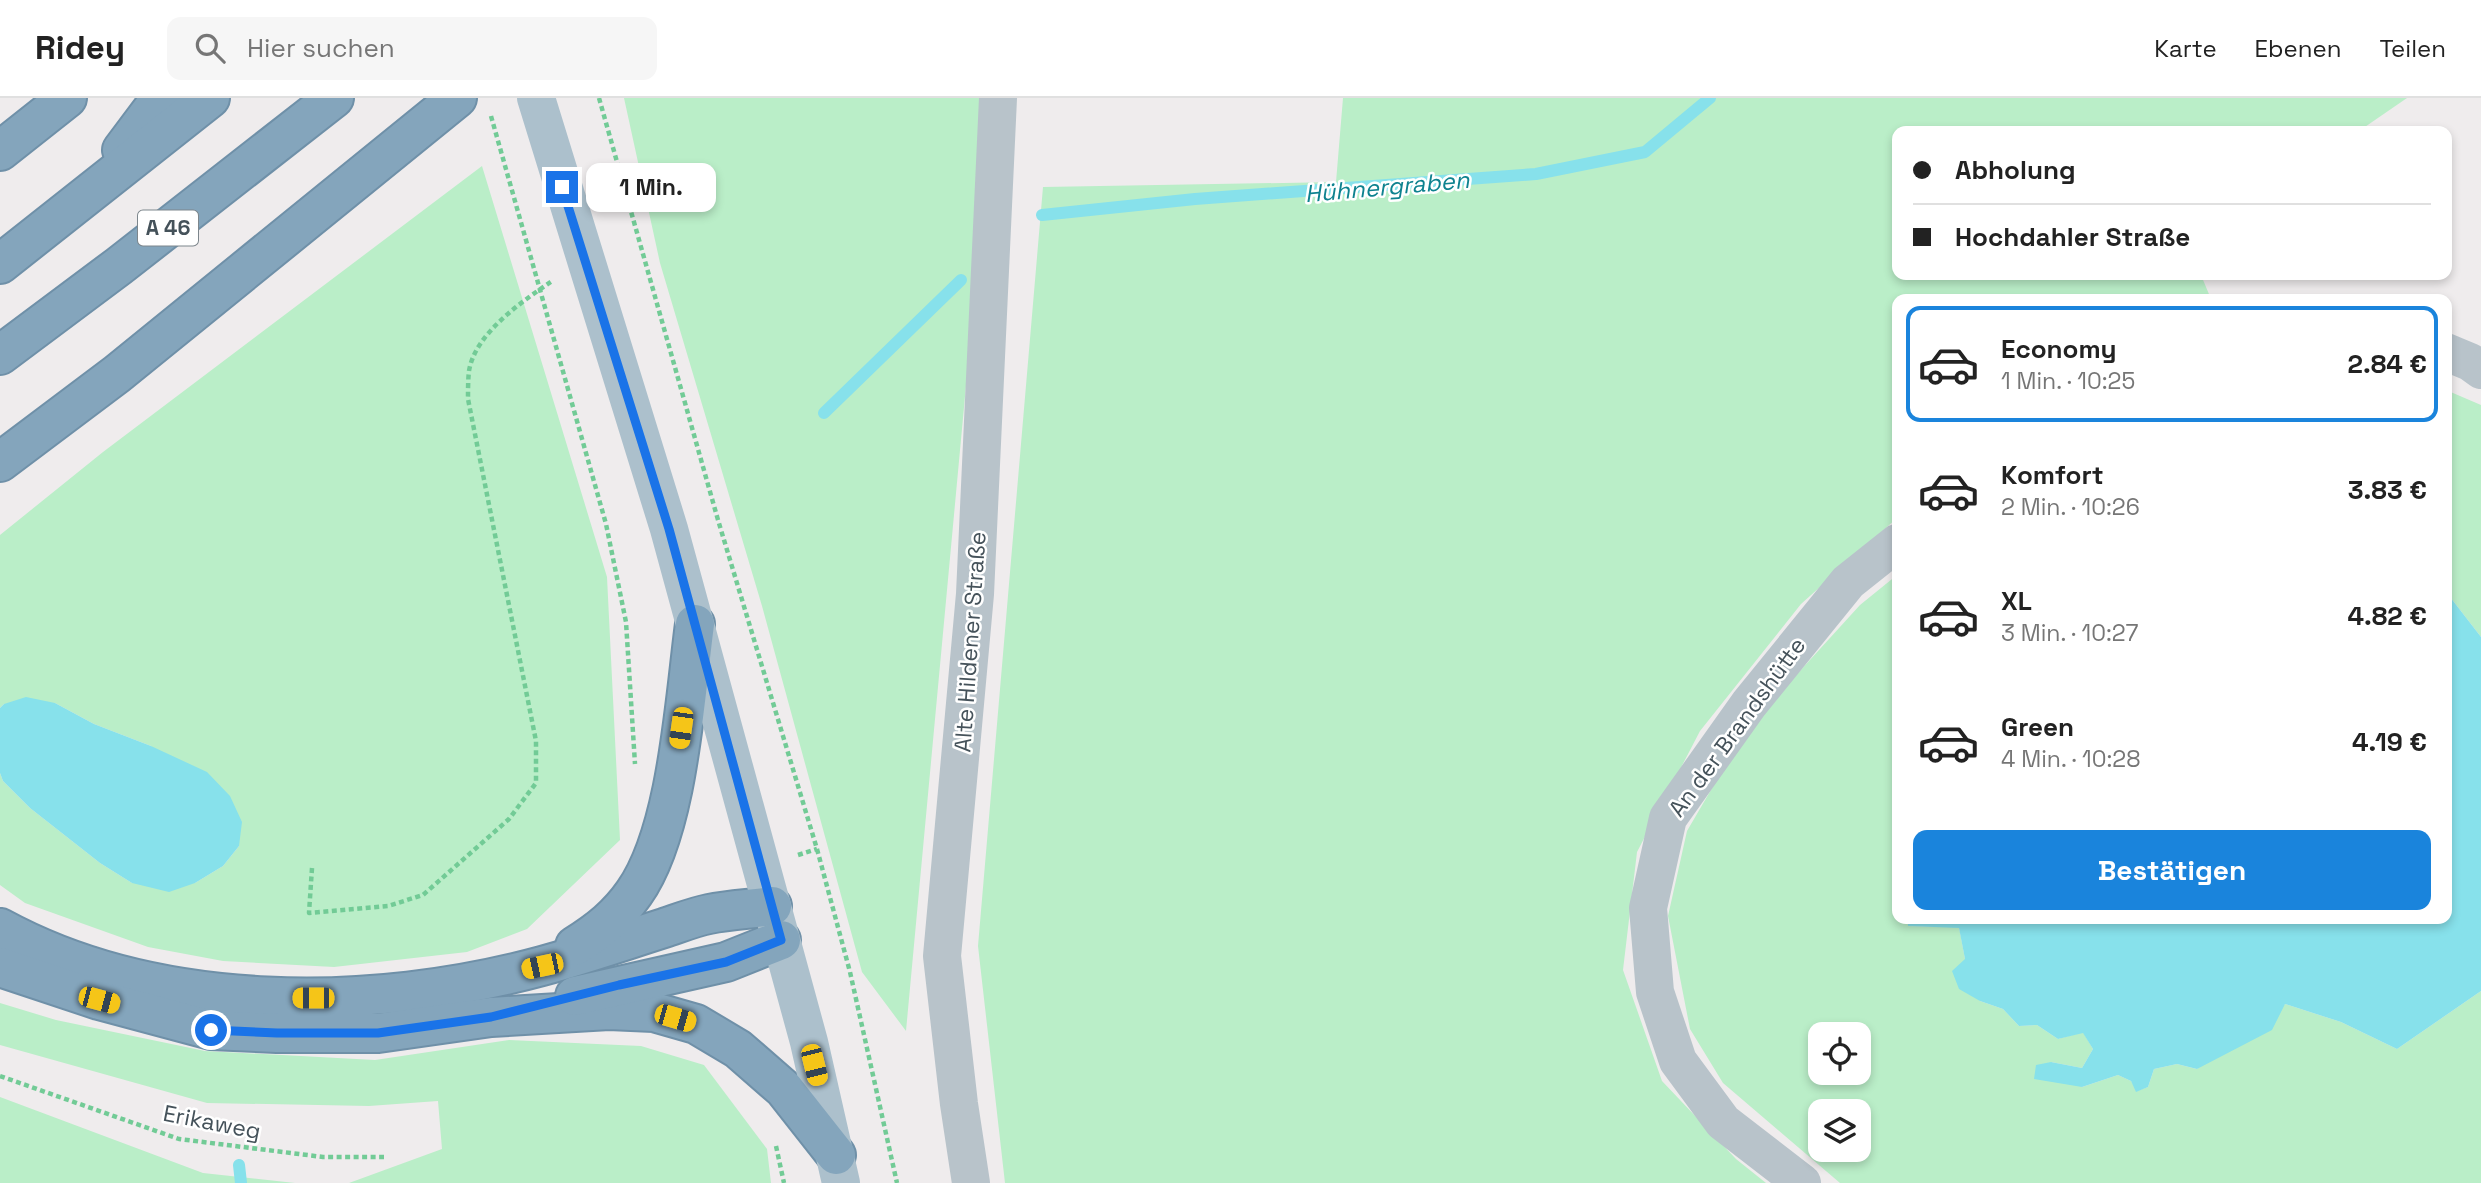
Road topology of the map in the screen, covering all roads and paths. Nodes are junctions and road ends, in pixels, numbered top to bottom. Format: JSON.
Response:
{"nodes":[{"id":1,"x":67,"y":98,"type":"edge"},
{"id":2,"x":161,"y":98,"type":"edge"},
{"id":3,"x":210,"y":98,"type":"edge"},
{"id":4,"x":334,"y":98,"type":"edge"},
{"id":5,"x":536,"y":98,"type":"edge"},
{"id":6,"x":599,"y":98,"type":"edge"},
{"id":7,"x":998,"y":98,"type":"edge"},
{"id":8,"x":473,"y":104,"type":"edge"},
{"id":9,"x":0,"y":151,"type":"edge"},
{"id":10,"x":92,"y":191,"type":"junction"},
{"id":11,"x":584,"y":258,"type":"junction"},
{"id":12,"x":0,"y":264,"type":"edge"},
{"id":13,"x":540,"y":289,"type":"junction"},
{"id":14,"x":2452,"y":354,"type":"edge"},
{"id":15,"x":0,"y":355,"type":"edge"},
{"id":16,"x":2481,"y":370,"type":"edge"},
{"id":17,"x":36,"y":436,"type":"junction"},
{"id":18,"x":0,"y":462,"type":"edge"},
{"id":19,"x":0,"y":478,"type":"edge"},
{"id":20,"x":1892,"y":547,"type":"edge"},
{"id":21,"x":695,"y":624,"type":"junction"},
{"id":22,"x":635,"y":771,"type":"dead end"},
{"id":23,"x":312,"y":868,"type":"dead end"},
{"id":24,"x":777,"y":923,"type":"junction"},
{"id":25,"x":0,"y":928,"type":"edge"},
{"id":26,"x":542,"y":966,"type":"junction"},
{"id":27,"x":0,"y":967,"type":"edge"},
{"id":28,"x":491,"y":1017,"type":"junction"},
{"id":29,"x":0,"y":1076,"type":"edge"},
{"id":30,"x":776,"y":1143,"type":"dead end"},
{"id":31,"x":384,"y":1157,"type":"dead end"},
{"id":32,"x":839,"y":1169,"type":"edge"},
{"id":33,"x":784,"y":1183,"type":"edge"},
{"id":34,"x":897,"y":1183,"type":"edge"},
{"id":35,"x":971,"y":1183,"type":"edge"},
{"id":36,"x":1802,"y":1183,"type":"edge"}],
"edges":[{"from":1,"to":9,"type":"highway"},
{"from":2,"to":10,"type":"highway"},
{"from":3,"to":10,"type":"highway"},
{"from":4,"to":15,"type":"highway","number":"A 46"},
{"from":5,"to":11,"type":"main road"},
{"from":6,"to":34,"type":"path"},
{"from":7,"to":35,"type":"street","name":"Alte Hildener Straße"},
{"from":8,"to":13,"type":"path"},
{"from":8,"to":17,"type":"highway"},
{"from":10,"to":12,"type":"highway"},
{"from":11,"to":13,"type":"path"},
{"from":11,"to":21,"type":"main road"},
{"from":13,"to":22,"type":"path"},
{"from":13,"to":23,"type":"path"},
{"from":14,"to":16,"type":"street"},
{"from":17,"to":18,"type":"highway"},
{"from":17,"to":19,"type":"highway"},
{"from":20,"to":36,"type":"street","name":"An der Brandshütte"},
{"from":21,"to":24,"type":"main road"},
{"from":21,"to":26,"type":"highway"},
{"from":24,"to":26,"type":"highway"},
{"from":24,"to":28,"type":"highway"},
{"from":24,"to":32,"type":"main road"},
{"from":25,"to":26,"type":"highway"},
{"from":27,"to":28,"type":"highway"},
{"from":28,"to":32,"type":"highway"},
{"from":29,"to":31,"type":"path","name":"Erikaweg"},
{"from":30,"to":33,"type":"path"}]}
